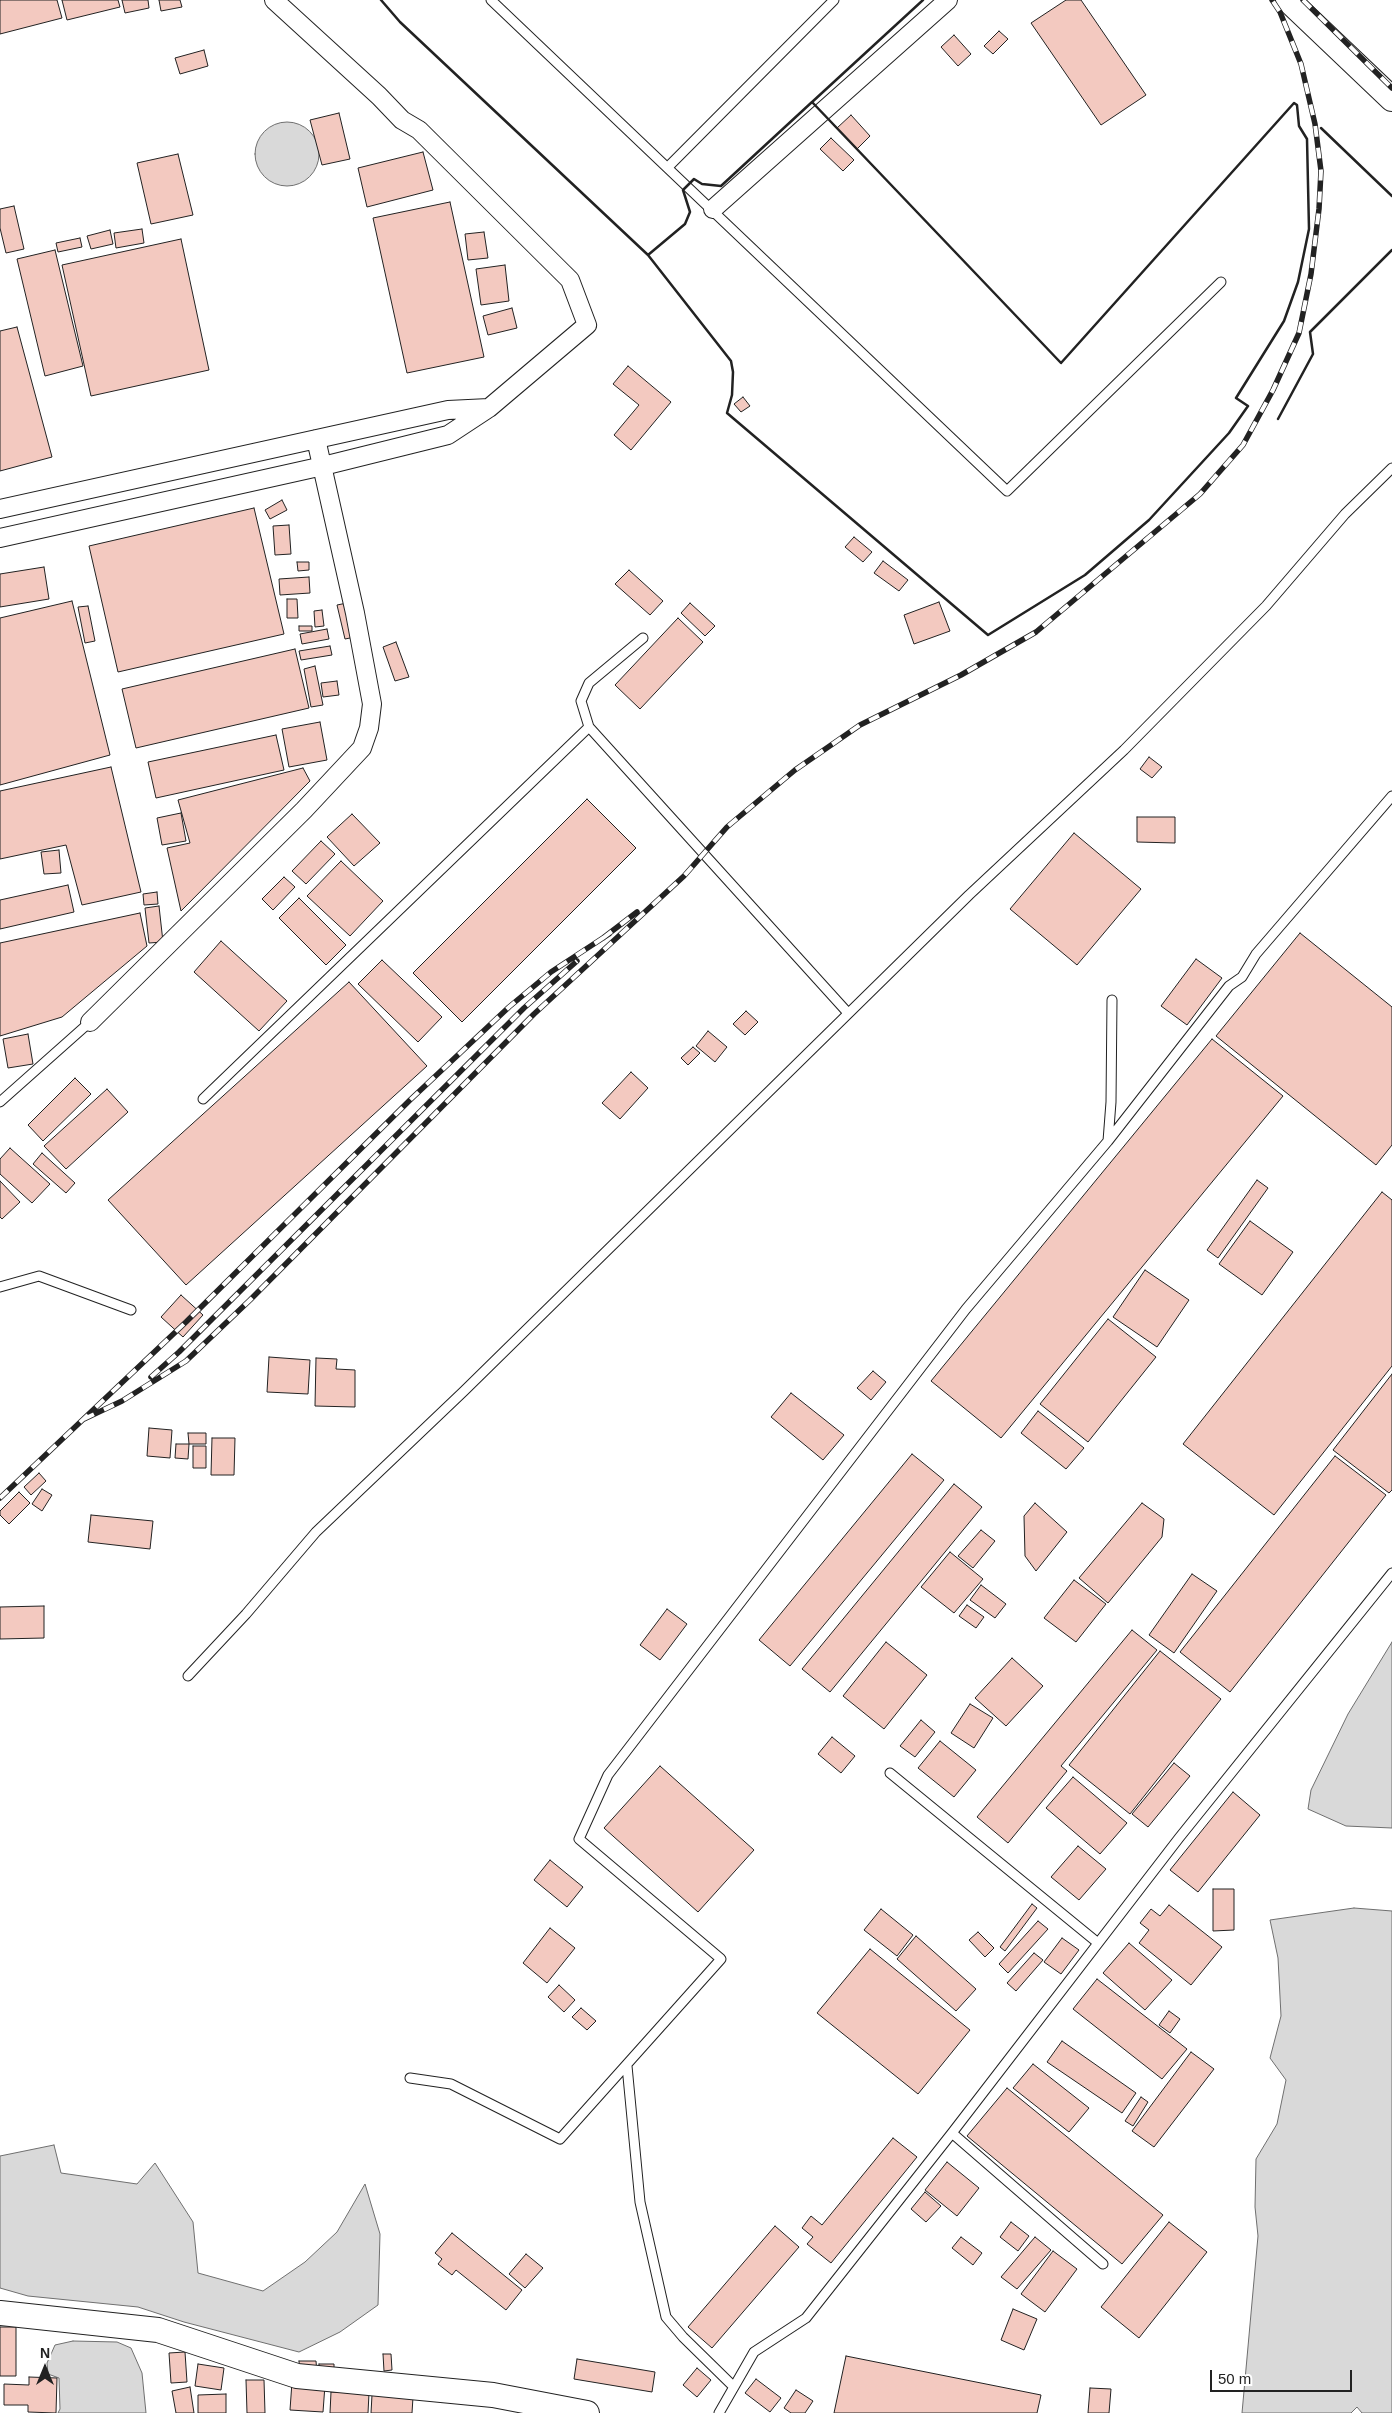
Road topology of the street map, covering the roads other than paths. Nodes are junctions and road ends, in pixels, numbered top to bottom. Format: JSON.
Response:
{"nodes":[{"id":1,"x":274,"y":0,"type":"edge"},
{"id":2,"x":491,"y":0,"type":"edge"},
{"id":3,"x":834,"y":0,"type":"edge"},
{"id":4,"x":948,"y":0,"type":"edge"},
{"id":5,"x":1288,"y":0,"type":"edge"},
{"id":6,"x":1392,"y":99,"type":"edge"},
{"id":7,"x":668,"y":167,"type":"junction"},
{"id":8,"x":713,"y":209,"type":"junction"},
{"id":9,"x":1221,"y":282,"type":"dead end"},
{"id":10,"x":489,"y":408,"type":"junction"},
{"id":11,"x":316,"y":439,"type":"junction"},
{"id":12,"x":323,"y":466,"type":"junction"},
{"id":13,"x":1392,"y":468,"type":"edge"},
{"id":14,"x":0,"y":509,"type":"edge"},
{"id":15,"x":0,"y":538,"type":"edge"},
{"id":16,"x":643,"y":638,"type":"dead end"},
{"id":17,"x":589,"y":727,"type":"junction"},
{"id":18,"x":1392,"y":796,"type":"edge"},
{"id":19,"x":1112,"y":1000,"type":"dead end"},
{"id":20,"x":848,"y":1013,"type":"junction"},
{"id":21,"x":90,"y":1022,"type":"joint"},
{"id":22,"x":203,"y":1099,"type":"dead end"},
{"id":23,"x":0,"y":1102,"type":"edge"},
{"id":24,"x":1108,"y":1141,"type":"junction"},
{"id":25,"x":0,"y":1287,"type":"edge"},
{"id":26,"x":131,"y":1310,"type":"dead end"},
{"id":27,"x":1392,"y":1573,"type":"edge"},
{"id":28,"x":188,"y":1676,"type":"dead end"},
{"id":29,"x":890,"y":1772,"type":"dead end"},
{"id":30,"x":1098,"y":1943,"type":"junction"},
{"id":31,"x":627,"y":2066,"type":"junction"},
{"id":32,"x":410,"y":2078,"type":"dead end"},
{"id":33,"x":952,"y":2132,"type":"junction"},
{"id":34,"x":1103,"y":2264,"type":"dead end"},
{"id":35,"x":0,"y":2314,"type":"edge"},
{"id":36,"x":734,"y":2388,"type":"junction"},
{"id":37,"x":588,"y":2413,"type":"edge"},
{"id":38,"x":719,"y":2413,"type":"edge"}],
"edges":[{"from":1,"to":10,"type":"street"},
{"from":2,"to":7,"type":"lane"},
{"from":3,"to":7,"type":"lane"},
{"from":4,"to":8,"type":"street"},
{"from":5,"to":6,"type":"street"},
{"from":7,"to":8,"type":"lane"},
{"from":8,"to":9,"type":"lane"},
{"from":10,"to":11,"type":"street"},
{"from":10,"to":12,"type":"street"},
{"from":11,"to":12,"type":"street"},
{"from":11,"to":14,"type":"street"},
{"from":12,"to":15,"type":"street"},
{"from":12,"to":21,"type":"street"},
{"from":13,"to":20,"type":"lane"},
{"from":16,"to":17,"type":"lane"},
{"from":17,"to":20,"type":"lane"},
{"from":17,"to":22,"type":"lane"},
{"from":18,"to":24,"type":"lane"},
{"from":19,"to":24,"type":"lane"},
{"from":20,"to":28,"type":"lane"},
{"from":21,"to":23,"type":"lane"},
{"from":24,"to":31,"type":"lane"},
{"from":25,"to":26,"type":"lane"},
{"from":27,"to":30,"type":"lane"},
{"from":29,"to":30,"type":"lane"},
{"from":30,"to":33,"type":"lane"},
{"from":31,"to":32,"type":"lane"},
{"from":31,"to":36,"type":"lane"},
{"from":33,"to":34,"type":"lane"},
{"from":33,"to":36,"type":"lane"},
{"from":35,"to":37,"type":"street"},
{"from":36,"to":38,"type":"lane"}]}
